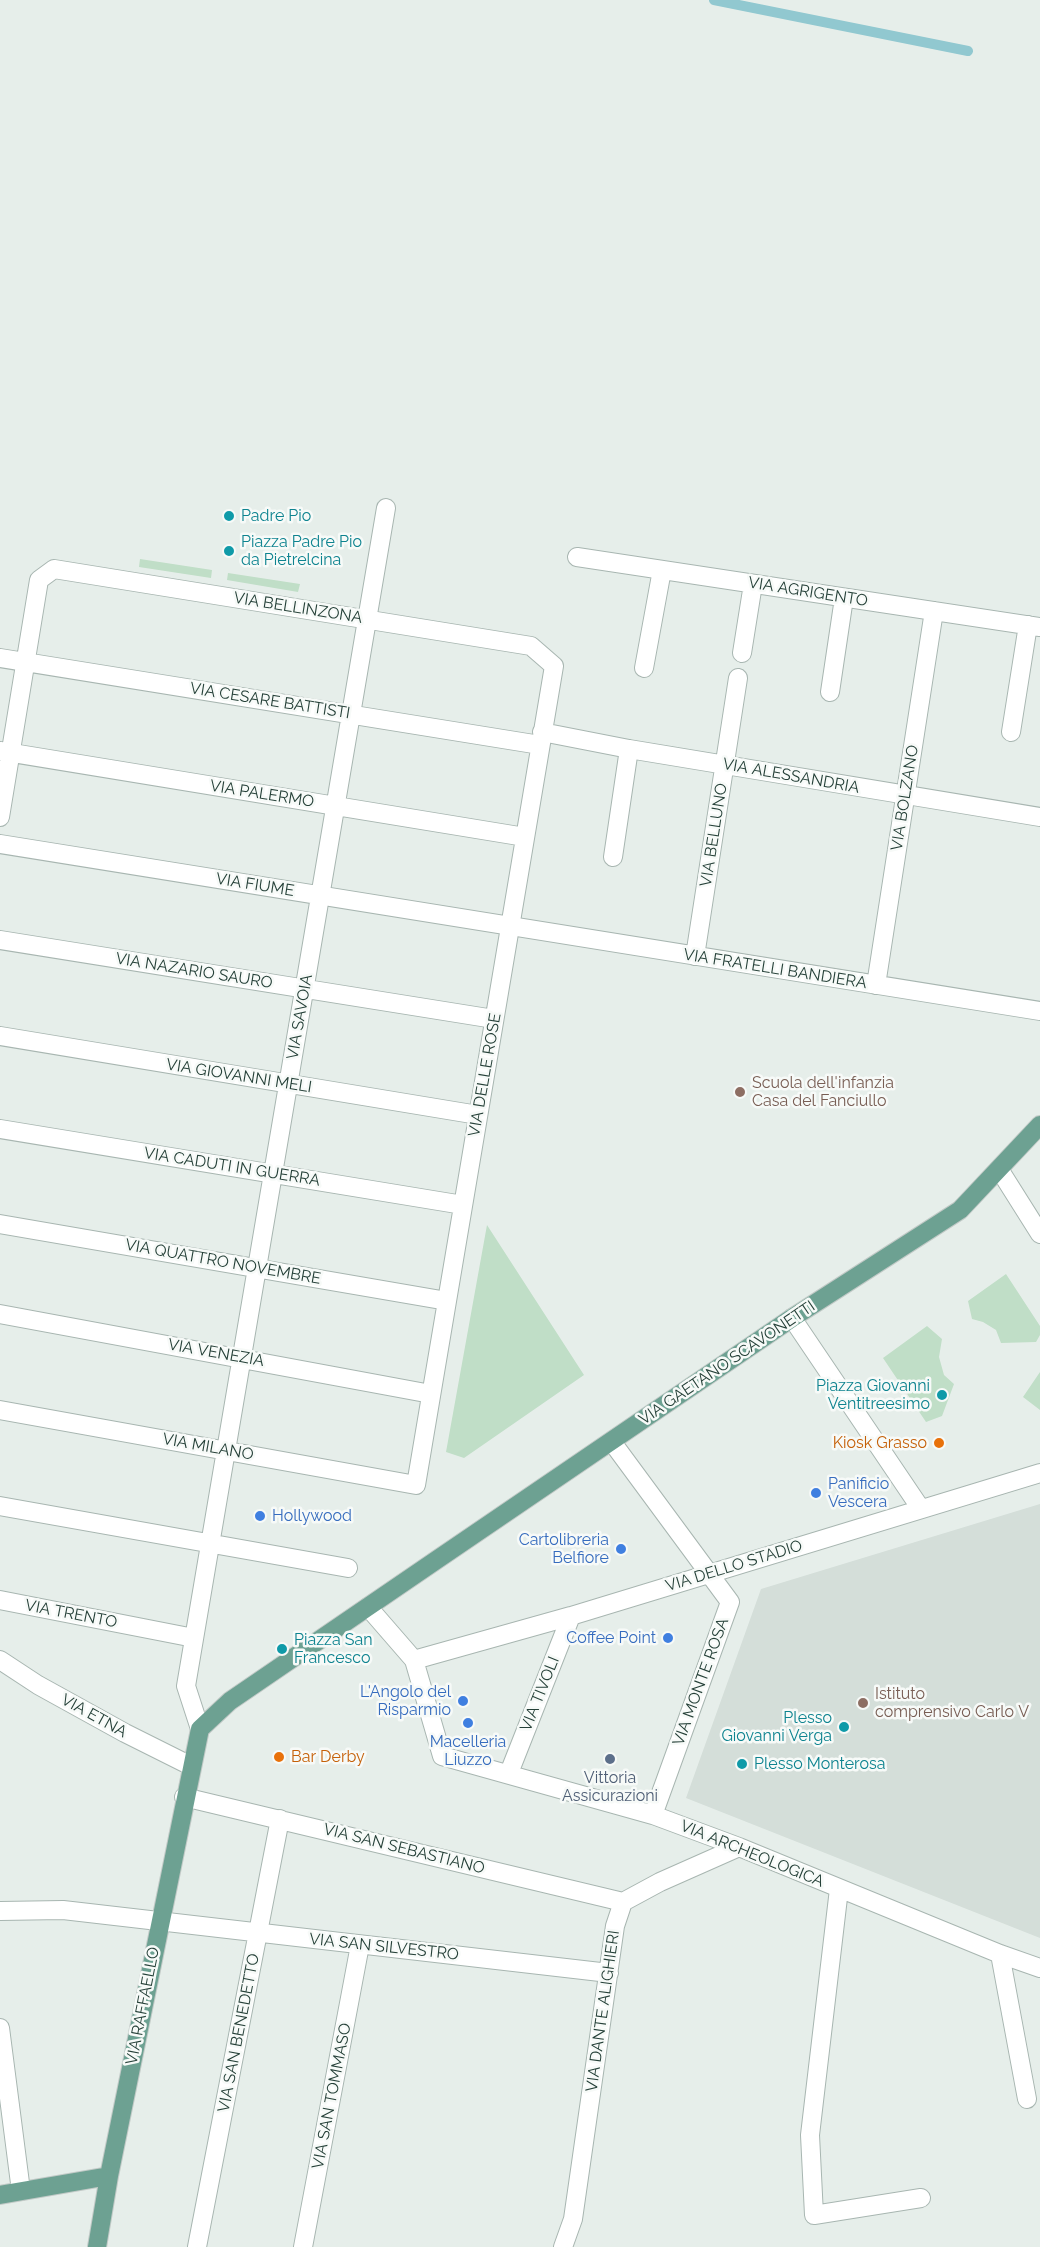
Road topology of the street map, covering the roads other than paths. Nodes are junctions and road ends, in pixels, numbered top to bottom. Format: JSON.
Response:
{"nodes":[{"id":1,"x":386,"y":508,"type":"dead end"},
{"id":2,"x":577,"y":557,"type":"dead end"},
{"id":3,"x":662,"y":570,"type":"junction"},
{"id":4,"x":753,"y":584,"type":"junction"},
{"id":5,"x":844,"y":598,"type":"junction"},
{"id":6,"x":934,"y":611,"type":"junction"},
{"id":7,"x":367,"y":620,"type":"junction"},
{"id":8,"x":1034,"y":626,"type":"edge"},
{"id":9,"x":742,"y":652,"type":"dead end"},
{"id":10,"x":0,"y":658,"type":"edge"},
{"id":11,"x":25,"y":662,"type":"junction"},
{"id":12,"x":554,"y":666,"type":"joint"},
{"id":13,"x":644,"y":668,"type":"dead end"},
{"id":14,"x":738,"y":678,"type":"dead end"},
{"id":15,"x":830,"y":692,"type":"dead end"},
{"id":16,"x":351,"y":714,"type":"junction"},
{"id":17,"x":1011,"y":732,"type":"dead end"},
{"id":18,"x":541,"y":738,"type":"junction"},
{"id":19,"x":629,"y":749,"type":"junction"},
{"id":20,"x":5,"y":752,"type":"edge"},
{"id":21,"x":725,"y":764,"type":"junction"},
{"id":22,"x":905,"y":795,"type":"junction"},
{"id":23,"x":336,"y":806,"type":"junction"},
{"id":24,"x":0,"y":817,"type":"edge"},
{"id":25,"x":1040,"y":818,"type":"edge"},
{"id":26,"x":525,"y":837,"type":"junction"},
{"id":27,"x":0,"y":844,"type":"edge"},
{"id":28,"x":613,"y":857,"type":"dead end"},
{"id":29,"x":321,"y":896,"type":"junction"},
{"id":30,"x":510,"y":926,"type":"junction"},
{"id":31,"x":0,"y":940,"type":"edge"},
{"id":32,"x":695,"y":956,"type":"junction"},
{"id":33,"x":876,"y":985,"type":"junction"},
{"id":34,"x":305,"y":988,"type":"junction"},
{"id":35,"x":1040,"y":1011,"type":"edge"},
{"id":36,"x":494,"y":1019,"type":"junction"},
{"id":37,"x":0,"y":1036,"type":"edge"},
{"id":38,"x":289,"y":1084,"type":"junction"},
{"id":39,"x":478,"y":1115,"type":"junction"},
{"id":40,"x":1040,"y":1125,"type":"edge"},
{"id":41,"x":0,"y":1129,"type":"edge"},
{"id":42,"x":999,"y":1169,"type":"junction"},
{"id":43,"x":274,"y":1174,"type":"junction"},
{"id":44,"x":463,"y":1205,"type":"junction"},
{"id":45,"x":0,"y":1224,"type":"edge"},
{"id":46,"x":1040,"y":1234,"type":"edge"},
{"id":47,"x":258,"y":1268,"type":"junction"},
{"id":48,"x":447,"y":1301,"type":"junction"},
{"id":49,"x":0,"y":1314,"type":"edge"},
{"id":50,"x":792,"y":1318,"type":"junction"},
{"id":51,"x":242,"y":1358,"type":"junction"},
{"id":52,"x":431,"y":1394,"type":"junction"},
{"id":53,"x":0,"y":1410,"type":"edge"},
{"id":54,"x":612,"y":1442,"type":"junction"},
{"id":55,"x":227,"y":1451,"type":"junction"},
{"id":56,"x":1040,"y":1473,"type":"edge"},
{"id":57,"x":416,"y":1485,"type":"joint"},
{"id":58,"x":0,"y":1506,"type":"edge"},
{"id":59,"x":921,"y":1509,"type":"junction"},
{"id":60,"x":212,"y":1535,"type":"junction"},
{"id":61,"x":348,"y":1568,"type":"dead end"},
{"id":62,"x":709,"y":1573,"type":"junction"},
{"id":63,"x":0,"y":1600,"type":"edge"},
{"id":64,"x":368,"y":1607,"type":"junction"},
{"id":65,"x":571,"y":1616,"type":"junction"},
{"id":66,"x":194,"y":1638,"type":"junction"},
{"id":67,"x":421,"y":1658,"type":"junction"},
{"id":68,"x":0,"y":1660,"type":"edge"},
{"id":69,"x":200,"y":1729,"type":"junction"},
{"id":70,"x":191,"y":1766,"type":"junction"},
{"id":71,"x":509,"y":1773,"type":"junction"},
{"id":72,"x":184,"y":1797,"type":"junction"},
{"id":73,"x":653,"y":1815,"type":"junction"},
{"id":74,"x":280,"y":1820,"type":"junction"},
{"id":75,"x":739,"y":1847,"type":"junction"},
{"id":76,"x":839,"y":1889,"type":"junction"},
{"id":77,"x":623,"y":1902,"type":"junction"},
{"id":78,"x":0,"y":1911,"type":"edge"},
{"id":79,"x":159,"y":1922,"type":"junction"},
{"id":80,"x":258,"y":1933,"type":"junction"},
{"id":81,"x":360,"y":1945,"type":"junction"},
{"id":82,"x":1000,"y":1954,"type":"junction"},
{"id":83,"x":1040,"y":1968,"type":"edge"},
{"id":84,"x":609,"y":1972,"type":"junction"},
{"id":85,"x":0,"y":2028,"type":"edge"},
{"id":86,"x":1027,"y":2099,"type":"dead end"},
{"id":87,"x":109,"y":2176,"type":"junction"},
{"id":88,"x":21,"y":2191,"type":"junction"},
{"id":89,"x":0,"y":2195,"type":"edge"},
{"id":90,"x":921,"y":2198,"type":"dead end"},
{"id":91,"x":97,"y":2247,"type":"edge"},
{"id":92,"x":197,"y":2247,"type":"edge"},
{"id":93,"x":303,"y":2247,"type":"edge"},
{"id":94,"x":563,"y":2247,"type":"edge"}],
"edges":[{"from":1,"to":7,"type":"street","name":"VIA SAVOIA"},
{"from":2,"to":3,"type":"street","name":"VIA AGRIGENTO"},
{"from":3,"to":4,"type":"street","name":"VIA AGRIGENTO"},
{"from":3,"to":13,"type":"street"},
{"from":4,"to":5,"type":"street","name":"VIA AGRIGENTO"},
{"from":4,"to":9,"type":"street"},
{"from":5,"to":6,"type":"street","name":"VIA AGRIGENTO"},
{"from":5,"to":15,"type":"street"},
{"from":6,"to":8,"type":"street","name":"VIA AGRIGENTO"},
{"from":6,"to":22,"type":"street","name":"VIA BOLZANO"},
{"from":7,"to":11,"type":"street","name":"VIA BELLINZONA"},
{"from":7,"to":12,"type":"street","name":"VIA BELLINZONA"},
{"from":7,"to":16,"type":"street","name":"VIA SAVOIA"},
{"from":8,"to":17,"type":"street"},
{"from":10,"to":11,"type":"street","name":"VIA CESARE BATTISTI"},
{"from":11,"to":16,"type":"street","name":"VIA CESARE BATTISTI"},
{"from":11,"to":20,"type":"street"},
{"from":12,"to":18,"type":"street","name":"VIA DELLE ROSE"},
{"from":14,"to":21,"type":"street","name":"VIA BELLUNO"},
{"from":16,"to":18,"type":"street","name":"VIA CESARE BATTISTI"},
{"from":16,"to":23,"type":"street","name":"VIA SAVOIA"},
{"from":18,"to":19,"type":"street","name":"VIA ALESSANDRIA"},
{"from":18,"to":26,"type":"street","name":"VIA DELLE ROSE"},
{"from":19,"to":21,"type":"street","name":"VIA ALESSANDRIA"},
{"from":19,"to":28,"type":"street"},
{"from":20,"to":23,"type":"street","name":"VIA PALERMO"},
{"from":20,"to":24,"type":"street"},
{"from":21,"to":22,"type":"street","name":"VIA ALESSANDRIA"},
{"from":21,"to":32,"type":"street","name":"VIA BELLUNO"},
{"from":22,"to":25,"type":"street","name":"VIA ALESSANDRIA"},
{"from":22,"to":33,"type":"street","name":"VIA BOLZANO"},
{"from":23,"to":26,"type":"street","name":"VIA PALERMO"},
{"from":23,"to":29,"type":"street","name":"VIA SAVOIA"},
{"from":26,"to":30,"type":"street","name":"VIA DELLE ROSE"},
{"from":27,"to":29,"type":"street","name":"VIA FIUME"},
{"from":29,"to":30,"type":"street","name":"VIA FIUME"},
{"from":29,"to":34,"type":"street","name":"VIA SAVOIA"},
{"from":30,"to":32,"type":"street","name":"VIA FRATELLI BANDIERA"},
{"from":30,"to":36,"type":"street","name":"VIA DELLE ROSE"},
{"from":31,"to":34,"type":"street","name":"VIA NAZARIO SAURO"},
{"from":32,"to":33,"type":"street","name":"VIA FRATELLI BANDIERA"},
{"from":33,"to":35,"type":"street","name":"VIA FRATELLI BANDIERA"},
{"from":34,"to":36,"type":"street","name":"VIA NAZARIO SAURO"},
{"from":34,"to":38,"type":"street","name":"VIA SAVOIA"},
{"from":36,"to":39,"type":"street","name":"VIA DELLE ROSE"},
{"from":37,"to":38,"type":"street","name":"VIA GIOVANNI MELI"},
{"from":38,"to":39,"type":"street","name":"VIA GIOVANNI MELI"},
{"from":38,"to":43,"type":"street","name":"VIA SAVOIA"},
{"from":39,"to":44,"type":"street","name":"VIA DELLE ROSE"},
{"from":40,"to":42,"type":"main road","name":"VIA GAETANO SCAVONETTI"},
{"from":41,"to":43,"type":"street","name":"VIA CADUTI IN GUERRA"},
{"from":42,"to":46,"type":"street"},
{"from":42,"to":50,"type":"main road","name":"VIA GAETANO SCAVONETTI"},
{"from":43,"to":44,"type":"street","name":"VIA CADUTI IN GUERRA"},
{"from":43,"to":47,"type":"street","name":"VIA SAVOIA"},
{"from":44,"to":48,"type":"street","name":"VIA DELLE ROSE"},
{"from":45,"to":47,"type":"street","name":"VIA QUATTRO NOVEMBRE"},
{"from":47,"to":48,"type":"street","name":"VIA QUATTRO NOVEMBRE"},
{"from":47,"to":51,"type":"street","name":"VIA SAVOIA"},
{"from":48,"to":52,"type":"street","name":"VIA DELLE ROSE"},
{"from":49,"to":51,"type":"street","name":"VIA VENEZIA"},
{"from":50,"to":54,"type":"main road","name":"VIA GAETANO SCAVONETTI"},
{"from":50,"to":59,"type":"street"},
{"from":51,"to":52,"type":"street","name":"VIA VENEZIA"},
{"from":51,"to":55,"type":"street","name":"VIA SAVOIA"},
{"from":52,"to":57,"type":"street","name":"VIA DELLE ROSE"},
{"from":53,"to":55,"type":"street","name":"VIA MILANO"},
{"from":54,"to":62,"type":"street","name":"VIA MONTE ROSA"},
{"from":54,"to":64,"type":"main road","name":"VIA GAETANO SCAVONETTI"},
{"from":55,"to":57,"type":"street","name":"VIA MILANO"},
{"from":55,"to":60,"type":"street","name":"VIA SAVOIA"},
{"from":56,"to":59,"type":"street","name":"VIA DELLO STADIO"},
{"from":58,"to":60,"type":"street"},
{"from":59,"to":62,"type":"street","name":"VIA DELLO STADIO"},
{"from":60,"to":61,"type":"street"},
{"from":60,"to":66,"type":"street","name":"VIA SAVOIA"},
{"from":62,"to":65,"type":"street","name":"VIA DELLO STADIO"},
{"from":62,"to":73,"type":"street","name":"VIA MONTE ROSA"},
{"from":63,"to":66,"type":"street","name":"VIA TRENTO"},
{"from":64,"to":67,"type":"street"},
{"from":64,"to":69,"type":"main road","name":"VIA GAETANO SCAVONETTI"},
{"from":65,"to":67,"type":"street","name":"VIA DELLO STADIO"},
{"from":65,"to":71,"type":"street","name":"VIA TIVOLI"},
{"from":66,"to":69,"type":"street","name":"VIA SAVOIA"},
{"from":67,"to":71,"type":"street","name":"VIA ARCHEOLOGICA"},
{"from":68,"to":70,"type":"street","name":"VIA ETNA"},
{"from":69,"to":70,"type":"main road","name":"VIA RAFFAELLO"},
{"from":70,"to":72,"type":"main road","name":"VIA RAFFAELLO"},
{"from":71,"to":73,"type":"street","name":"VIA ARCHEOLOGICA"},
{"from":72,"to":74,"type":"street","name":"VIA SAN SEBASTIANO"},
{"from":72,"to":79,"type":"main road","name":"VIA RAFFAELLO"},
{"from":73,"to":75,"type":"street","name":"VIA ARCHEOLOGICA"},
{"from":74,"to":77,"type":"street","name":"VIA SAN SEBASTIANO"},
{"from":74,"to":80,"type":"street","name":"VIA SAN BENEDETTO"},
{"from":75,"to":76,"type":"street","name":"VIA ARCHEOLOGICA"},
{"from":75,"to":77,"type":"street"},
{"from":76,"to":82,"type":"street","name":"VIA ARCHEOLOGICA"},
{"from":76,"to":90,"type":"street"},
{"from":77,"to":84,"type":"street","name":"VIA DANTE ALIGHIERI"},
{"from":78,"to":79,"type":"street","name":"VIA SAN SILVESTRO"},
{"from":79,"to":80,"type":"street","name":"VIA SAN SILVESTRO"},
{"from":79,"to":87,"type":"main road","name":"VIA RAFFAELLO"},
{"from":80,"to":81,"type":"street","name":"VIA SAN SILVESTRO"},
{"from":80,"to":92,"type":"street","name":"VIA SAN BENEDETTO"},
{"from":81,"to":84,"type":"street","name":"VIA SAN SILVESTRO"},
{"from":81,"to":93,"type":"street","name":"VIA SAN TOMMASO"},
{"from":82,"to":83,"type":"street","name":"VIA ARCHEOLOGICA"},
{"from":82,"to":86,"type":"street"},
{"from":84,"to":94,"type":"street","name":"VIA DANTE ALIGHIERI"},
{"from":85,"to":88,"type":"street"},
{"from":87,"to":88,"type":"main road"},
{"from":87,"to":91,"type":"main road","name":"VIA RAFFAELLO"},
{"from":88,"to":89,"type":"main road"}]}
